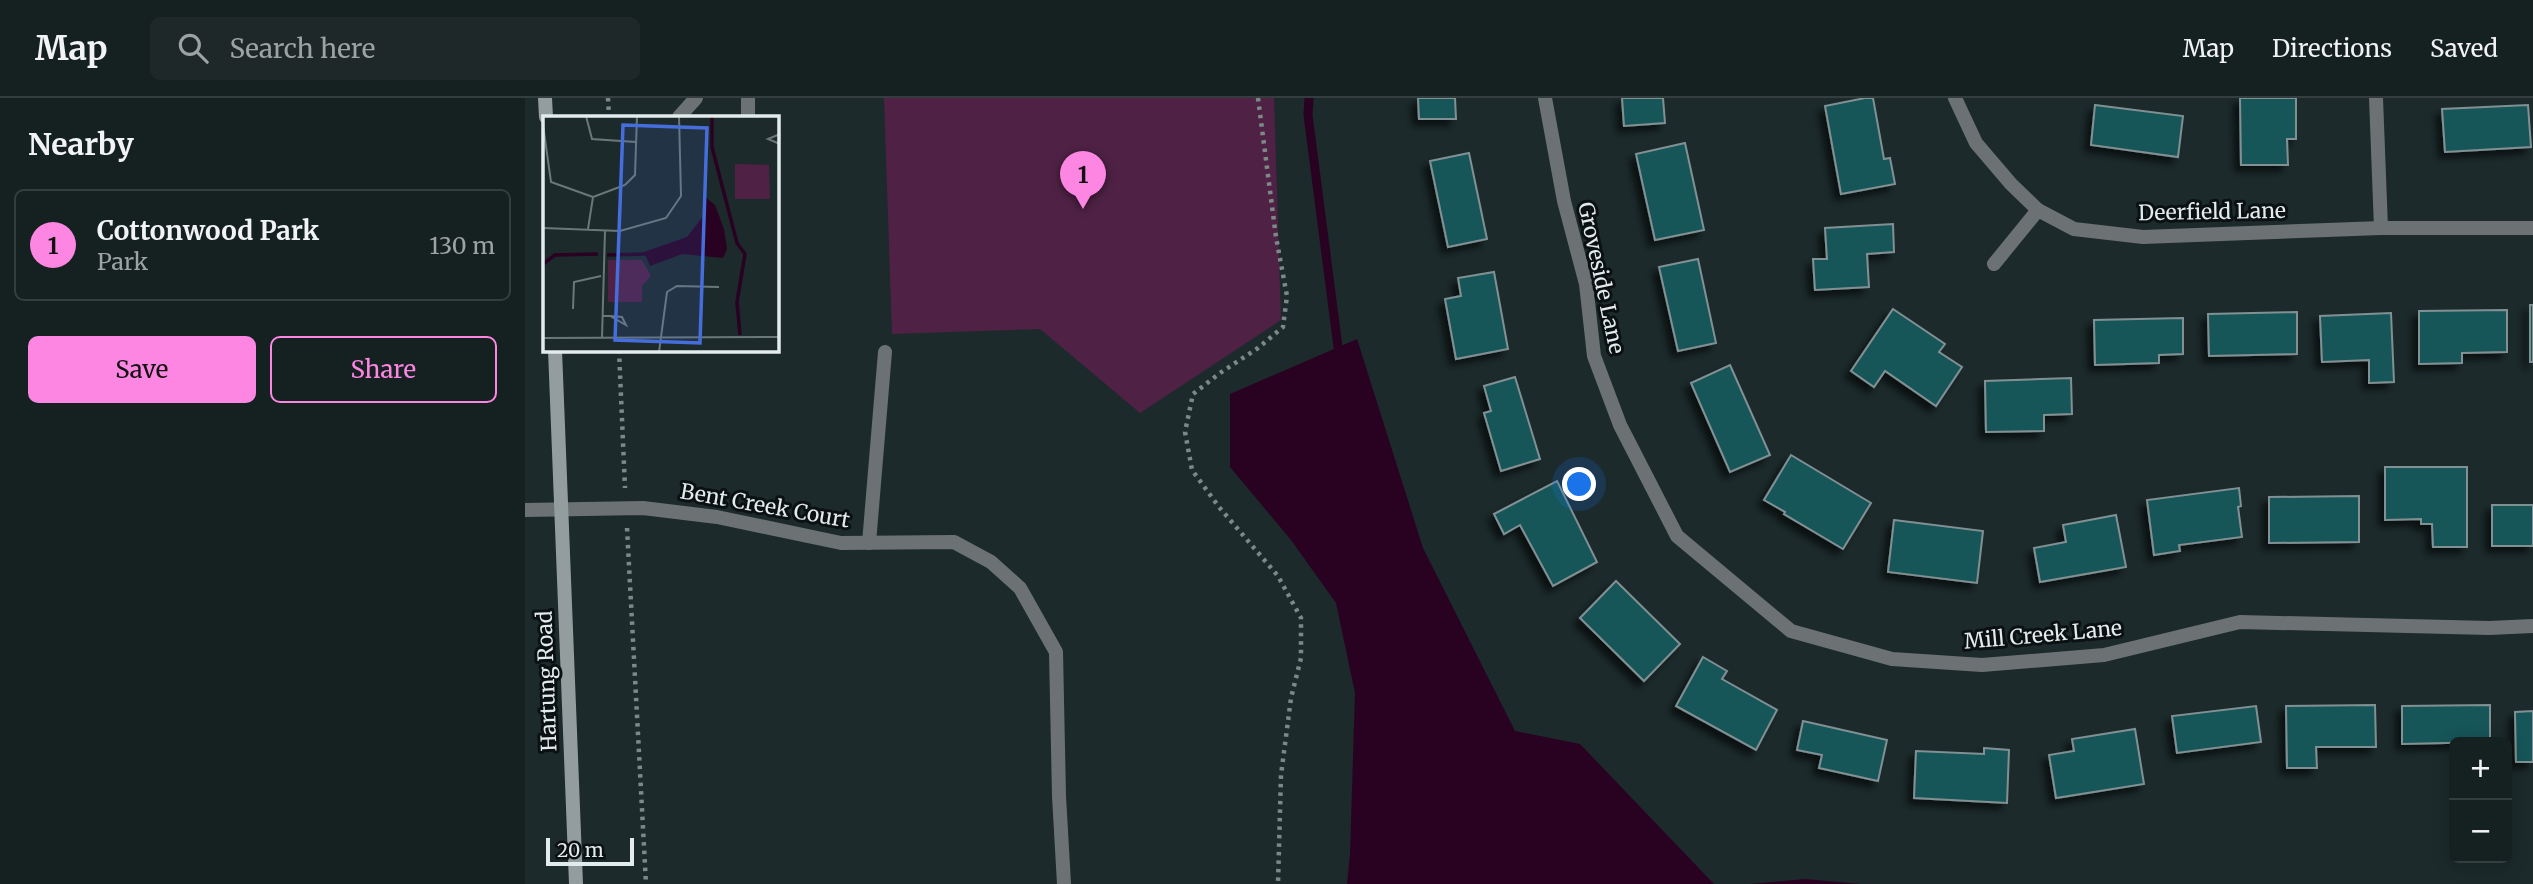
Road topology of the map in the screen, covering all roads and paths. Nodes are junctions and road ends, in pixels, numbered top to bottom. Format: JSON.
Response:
{"nodes":[{"id":1,"x":545,"y":98,"type":"edge"},
{"id":2,"x":608,"y":98,"type":"edge"},
{"id":3,"x":696,"y":98,"type":"edge"},
{"id":4,"x":748,"y":98,"type":"edge"},
{"id":5,"x":1258,"y":98,"type":"edge"},
{"id":6,"x":1545,"y":98,"type":"edge"},
{"id":7,"x":1955,"y":98,"type":"edge"},
{"id":8,"x":2376,"y":98,"type":"edge"},
{"id":9,"x":546,"y":116,"type":"edge"},
{"id":10,"x":609,"y":116,"type":"edge"},
{"id":11,"x":680,"y":116,"type":"edge"},
{"id":12,"x":748,"y":116,"type":"edge"},
{"id":13,"x":2038,"y":210,"type":"junction"},
{"id":14,"x":2381,"y":228,"type":"junction"},
{"id":15,"x":2533,"y":228,"type":"edge"},
{"id":16,"x":1994,"y":264,"type":"dead end"},
{"id":17,"x":555,"y":352,"type":"edge"},
{"id":18,"x":619,"y":352,"type":"edge"},
{"id":19,"x":885,"y":352,"type":"dead end"},
{"id":20,"x":562,"y":508,"type":"junction"},
{"id":21,"x":626,"y":508,"type":"junction"},
{"id":22,"x":525,"y":510,"type":"edge"},
{"id":23,"x":1677,"y":536,"type":"joint"},
{"id":24,"x":869,"y":543,"type":"junction"},
{"id":25,"x":2533,"y":626,"type":"edge"},
{"id":26,"x":576,"y":884,"type":"edge"},
{"id":27,"x":646,"y":884,"type":"edge"},
{"id":28,"x":1064,"y":884,"type":"edge"},
{"id":29,"x":1278,"y":884,"type":"edge"}],
"edges":[{"from":1,"to":9,"type":"street"},
{"from":2,"to":10,"type":"path"},
{"from":3,"to":11,"type":"street"},
{"from":4,"to":12,"type":"street"},
{"from":5,"to":29,"type":"path"},
{"from":6,"to":23,"type":"street","name":"Groveside Lane"},
{"from":7,"to":13,"type":"street","name":"Deerfield Lane"},
{"from":8,"to":14,"type":"street"},
{"from":13,"to":14,"type":"street","name":"Deerfield Lane"},
{"from":13,"to":16,"type":"street"},
{"from":14,"to":15,"type":"street","name":"Deerfield Lane"},
{"from":17,"to":20,"type":"street","name":"Hartung Road"},
{"from":18,"to":21,"type":"path"},
{"from":19,"to":24,"type":"street"},
{"from":20,"to":21,"type":"street","name":"Bent Creek Court"},
{"from":20,"to":22,"type":"street","name":"Bent Creek Court"},
{"from":20,"to":26,"type":"street","name":"Hartung Road"},
{"from":21,"to":24,"type":"street","name":"Bent Creek Court"},
{"from":21,"to":27,"type":"path"},
{"from":23,"to":25,"type":"street","name":"Mill Creek Lane"},
{"from":24,"to":28,"type":"street","name":"Bent Creek Court"}]}
